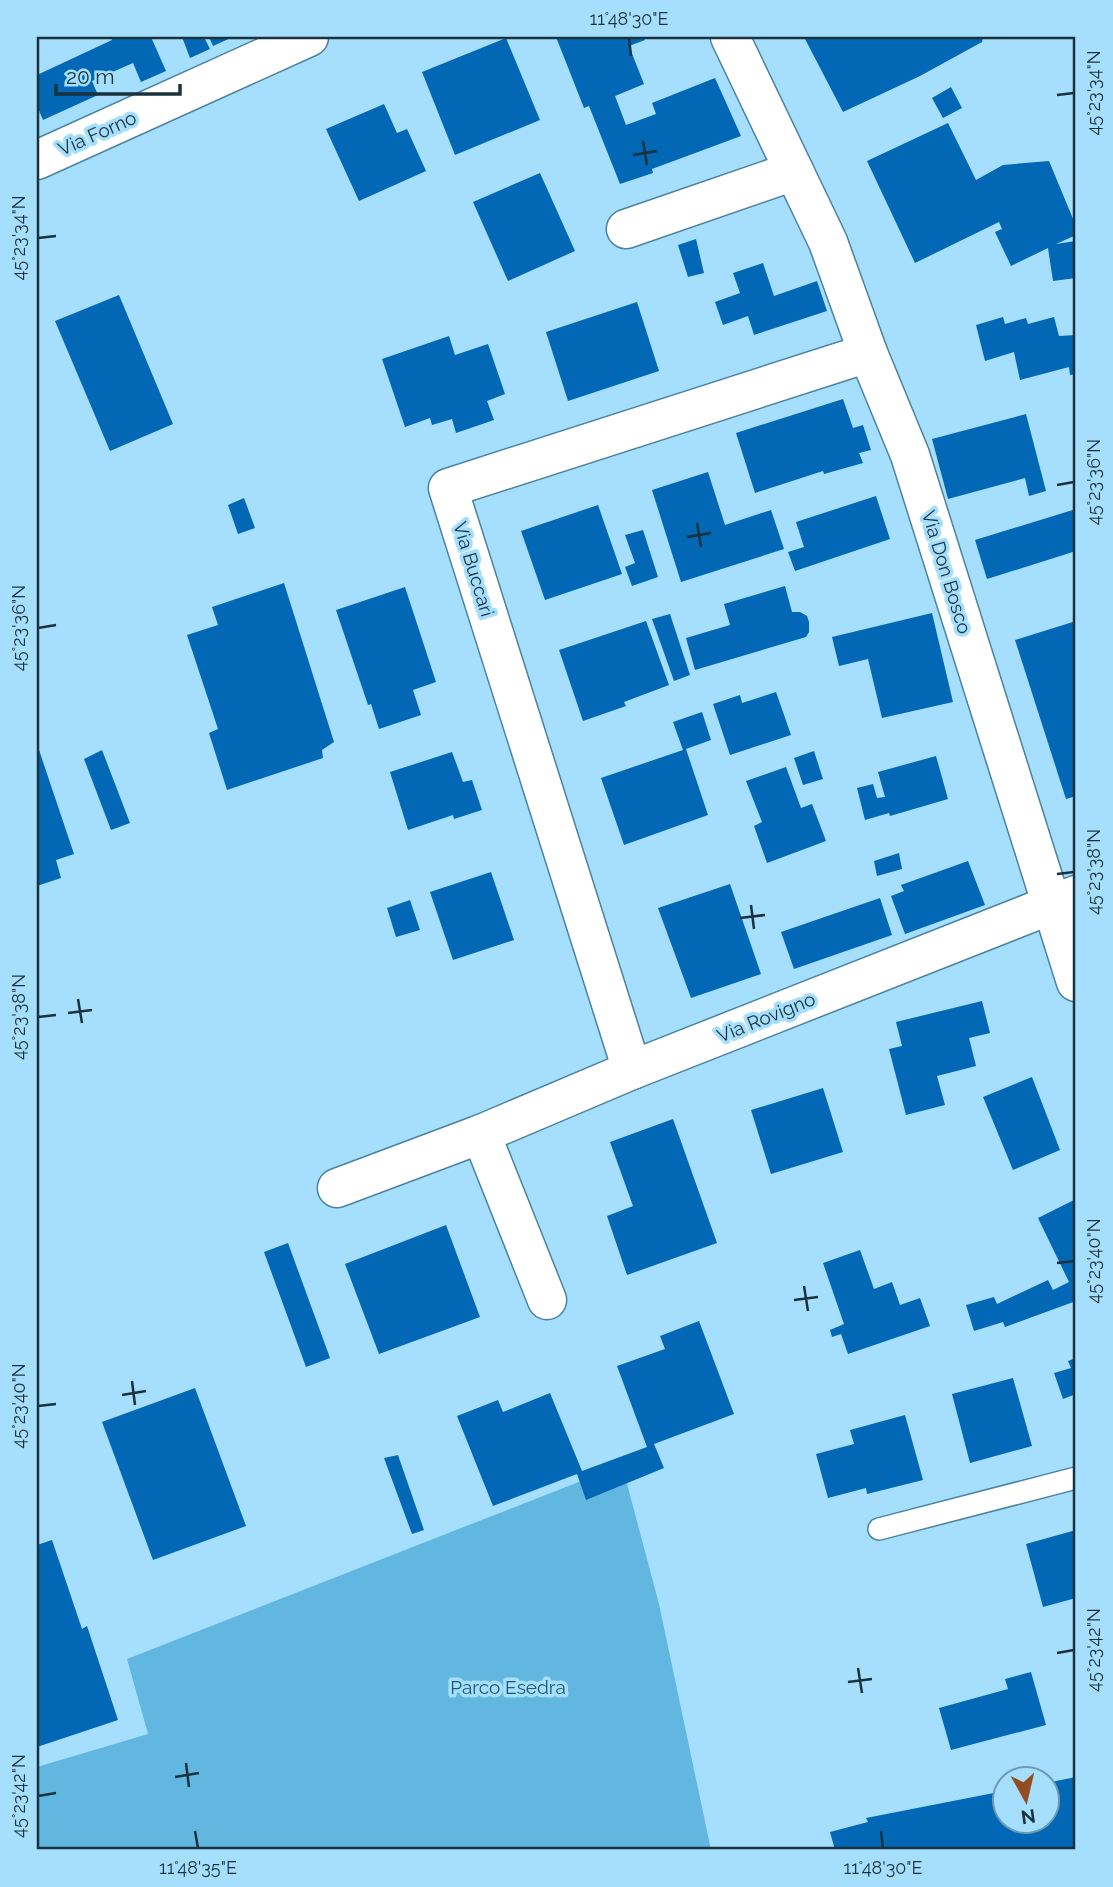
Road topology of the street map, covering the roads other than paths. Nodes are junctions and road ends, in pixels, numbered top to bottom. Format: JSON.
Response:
{"nodes":[{"id":1,"x":309,"y":37,"type":"edge"},
{"id":2,"x":730,"y":37,"type":"edge"},
{"id":3,"x":37,"y":160,"type":"edge"},
{"id":4,"x":794,"y":171,"type":"junction"},
{"id":5,"x":626,"y":229,"type":"dead end"},
{"id":6,"x":867,"y":353,"type":"junction"},
{"id":7,"x":1064,"y":900,"type":"edge"},
{"id":8,"x":1076,"y":982,"type":"edge"},
{"id":9,"x":632,"y":1070,"type":"junction"},
{"id":10,"x":481,"y":1134,"type":"junction"},
{"id":11,"x":337,"y":1188,"type":"dead end"},
{"id":12,"x":547,"y":1300,"type":"dead end"},
{"id":13,"x":1076,"y":1478,"type":"edge"},
{"id":14,"x":879,"y":1529,"type":"dead end"}],
"edges":[{"from":1,"to":3,"type":"street","name":"Via Forno"},
{"from":2,"to":4,"type":"street","name":"Via Don Bosco"},
{"from":4,"to":5,"type":"street"},
{"from":4,"to":6,"type":"street","name":"Via Don Bosco"},
{"from":6,"to":7,"type":"street","name":"Via Don Bosco"},
{"from":6,"to":9,"type":"street","name":"Via Buccari"},
{"from":7,"to":8,"type":"street","name":"Via Don Bosco"},
{"from":7,"to":9,"type":"street","name":"Via Rovigno"},
{"from":9,"to":10,"type":"street","name":"Via Rovigno"},
{"from":10,"to":11,"type":"street","name":"Via Rovigno"},
{"from":10,"to":12,"type":"street"},
{"from":13,"to":14,"type":"lane"}]}
